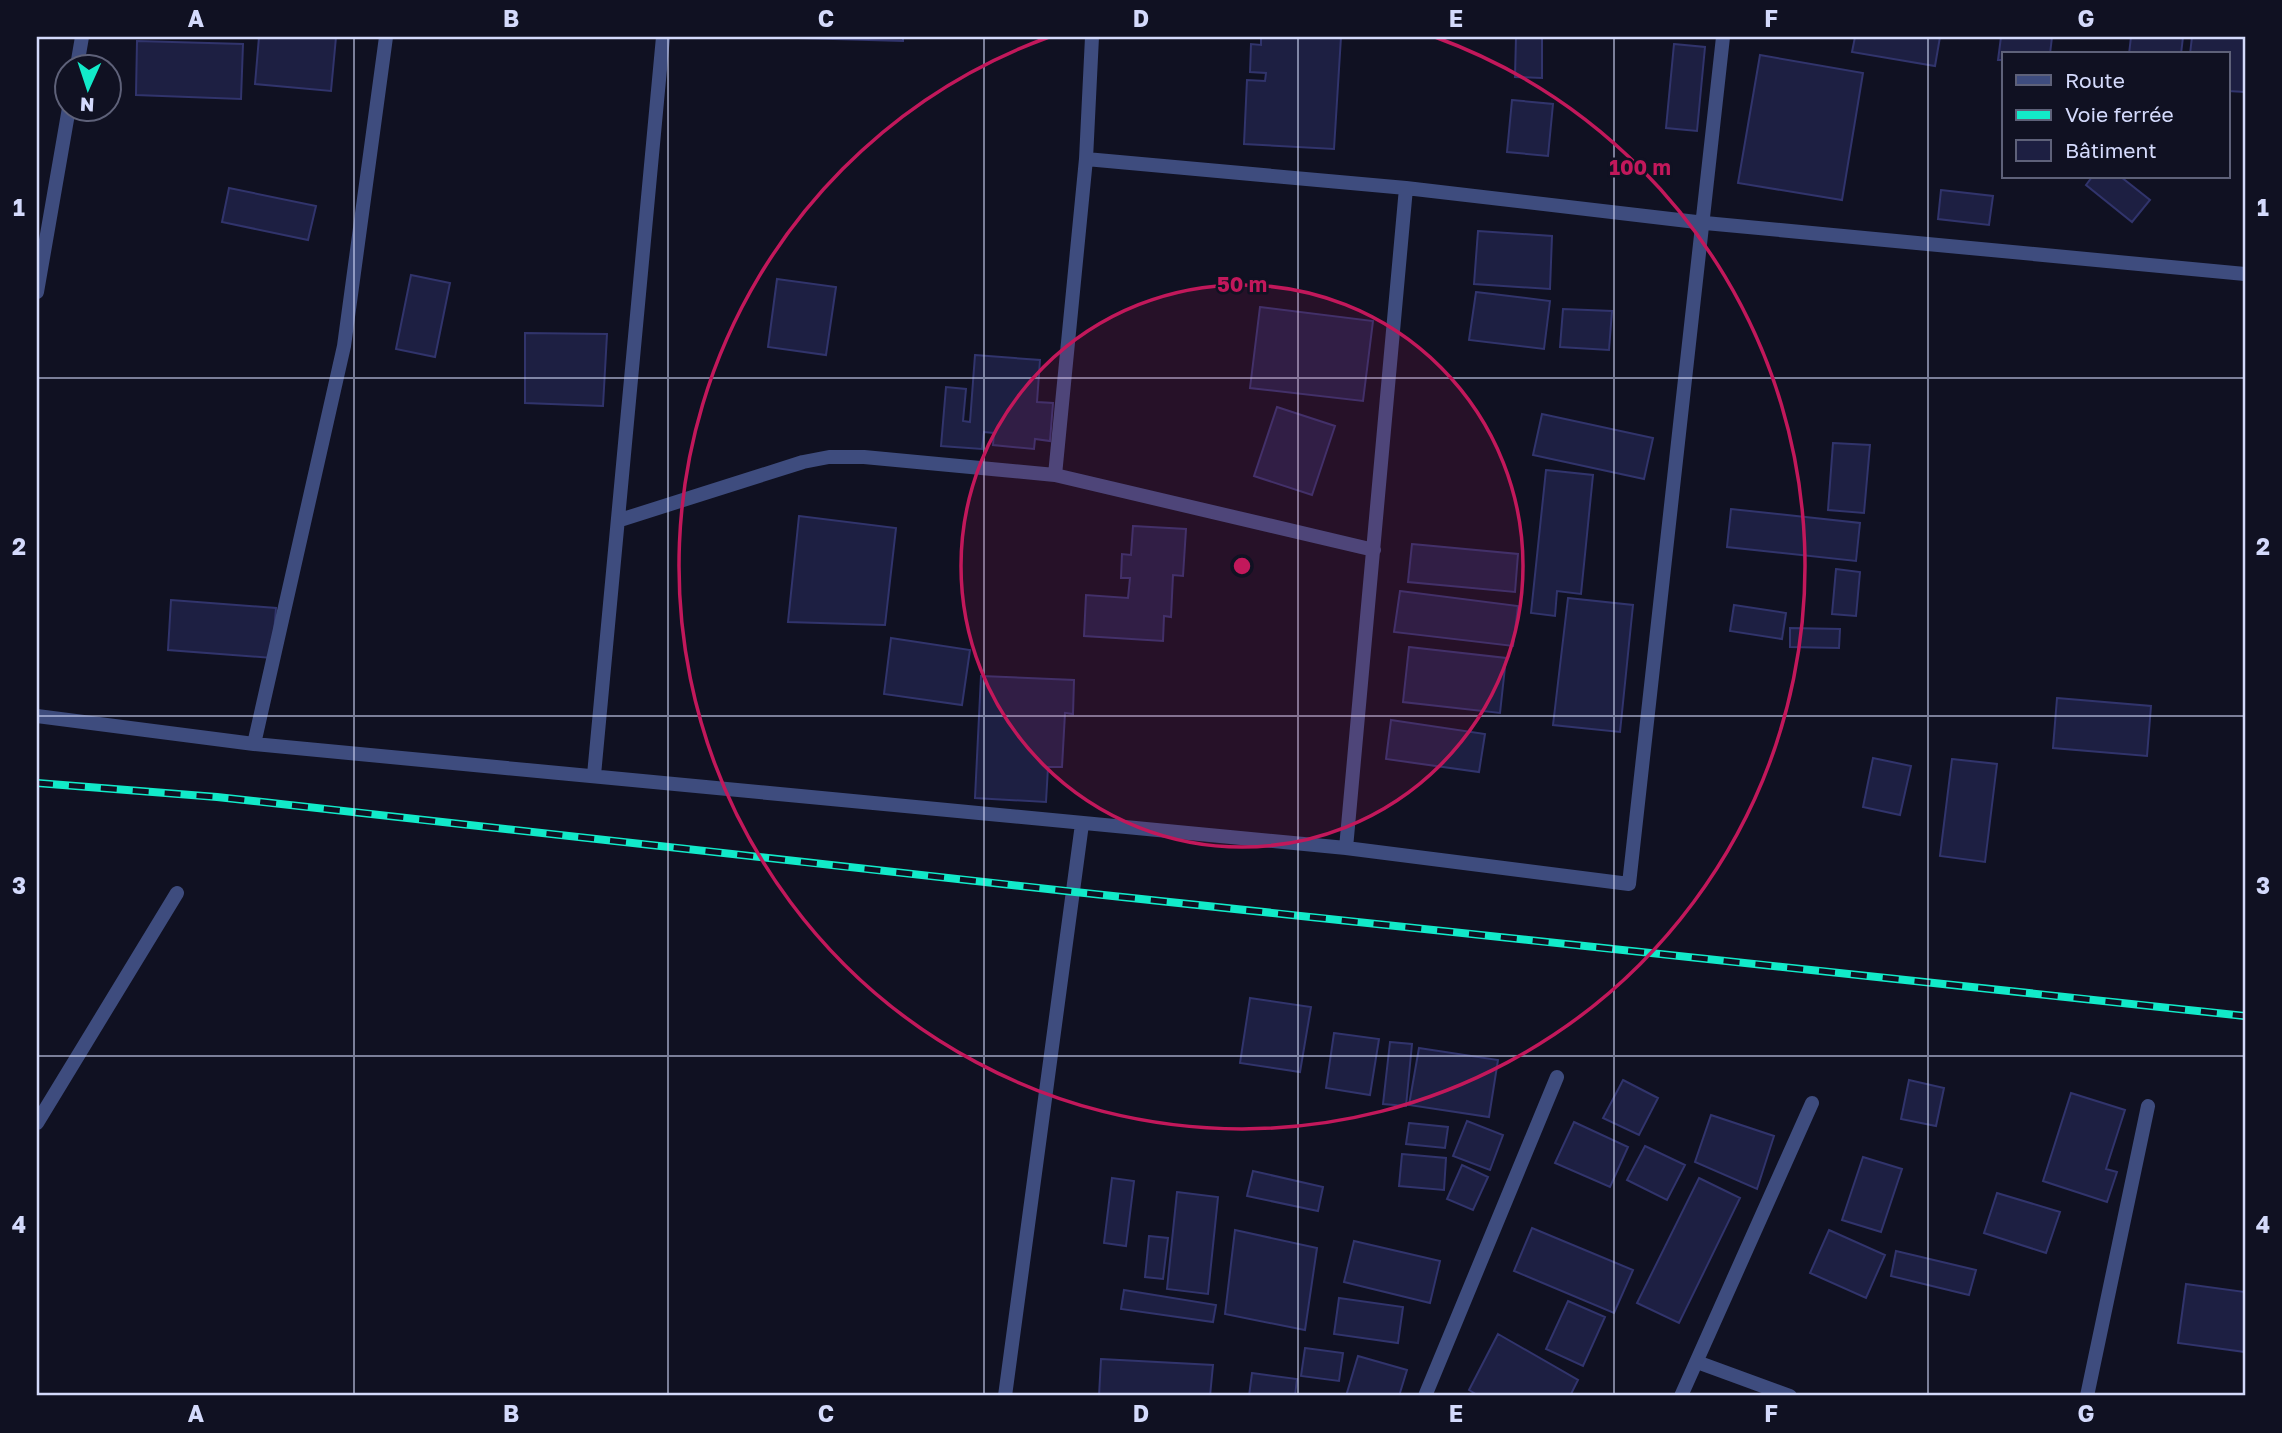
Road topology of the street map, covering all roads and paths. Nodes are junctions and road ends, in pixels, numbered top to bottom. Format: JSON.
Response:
{"nodes":[{"id":1,"x":386,"y":37,"type":"edge"},
{"id":2,"x":663,"y":37,"type":"edge"},
{"id":3,"x":1092,"y":37,"type":"edge"},
{"id":4,"x":1723,"y":37,"type":"edge"},
{"id":5,"x":67,"y":122,"type":"edge"},
{"id":6,"x":1086,"y":159,"type":"junction"},
{"id":7,"x":1406,"y":188,"type":"junction"},
{"id":8,"x":1705,"y":223,"type":"junction"},
{"id":9,"x":2245,"y":274,"type":"edge"},
{"id":10,"x":37,"y":292,"type":"edge"},
{"id":11,"x":1055,"y":475,"type":"junction"},
{"id":12,"x":620,"y":520,"type":"junction"},
{"id":13,"x":1374,"y":550,"type":"junction"},
{"id":14,"x":37,"y":716,"type":"edge"},
{"id":15,"x":254,"y":744,"type":"junction"},
{"id":16,"x":594,"y":775,"type":"junction"},
{"id":17,"x":1082,"y":824,"type":"junction"},
{"id":18,"x":1346,"y":848,"type":"junction"},
{"id":19,"x":177,"y":893,"type":"dead end"},
{"id":20,"x":1557,"y":1077,"type":"dead end"},
{"id":21,"x":1812,"y":1103,"type":"dead end"},
{"id":22,"x":2148,"y":1106,"type":"dead end"},
{"id":23,"x":37,"y":1123,"type":"edge"},
{"id":24,"x":1697,"y":1362,"type":"junction"},
{"id":25,"x":1005,"y":1396,"type":"edge"},
{"id":26,"x":1424,"y":1396,"type":"edge"},
{"id":27,"x":1681,"y":1396,"type":"edge"},
{"id":28,"x":1790,"y":1396,"type":"edge"},
{"id":29,"x":2087,"y":1396,"type":"edge"}],
"edges":[{"from":1,"to":15,"type":"street"},
{"from":2,"to":12,"type":"street"},
{"from":3,"to":6,"type":"street"},
{"from":4,"to":8,"type":"street"},
{"from":5,"to":10,"type":"street"},
{"from":6,"to":7,"type":"street"},
{"from":6,"to":11,"type":"street"},
{"from":7,"to":8,"type":"street"},
{"from":7,"to":13,"type":"street"},
{"from":8,"to":9,"type":"street"},
{"from":8,"to":18,"type":"street"},
{"from":11,"to":12,"type":"street"},
{"from":11,"to":13,"type":"street"},
{"from":12,"to":16,"type":"street"},
{"from":13,"to":18,"type":"street"},
{"from":14,"to":15,"type":"street"},
{"from":15,"to":16,"type":"street"},
{"from":16,"to":17,"type":"street"},
{"from":17,"to":18,"type":"street"},
{"from":17,"to":25,"type":"street"},
{"from":19,"to":23,"type":"street"},
{"from":20,"to":26,"type":"street"},
{"from":21,"to":24,"type":"street"},
{"from":22,"to":29,"type":"street"},
{"from":24,"to":27,"type":"street"},
{"from":24,"to":28,"type":"street"}]}
